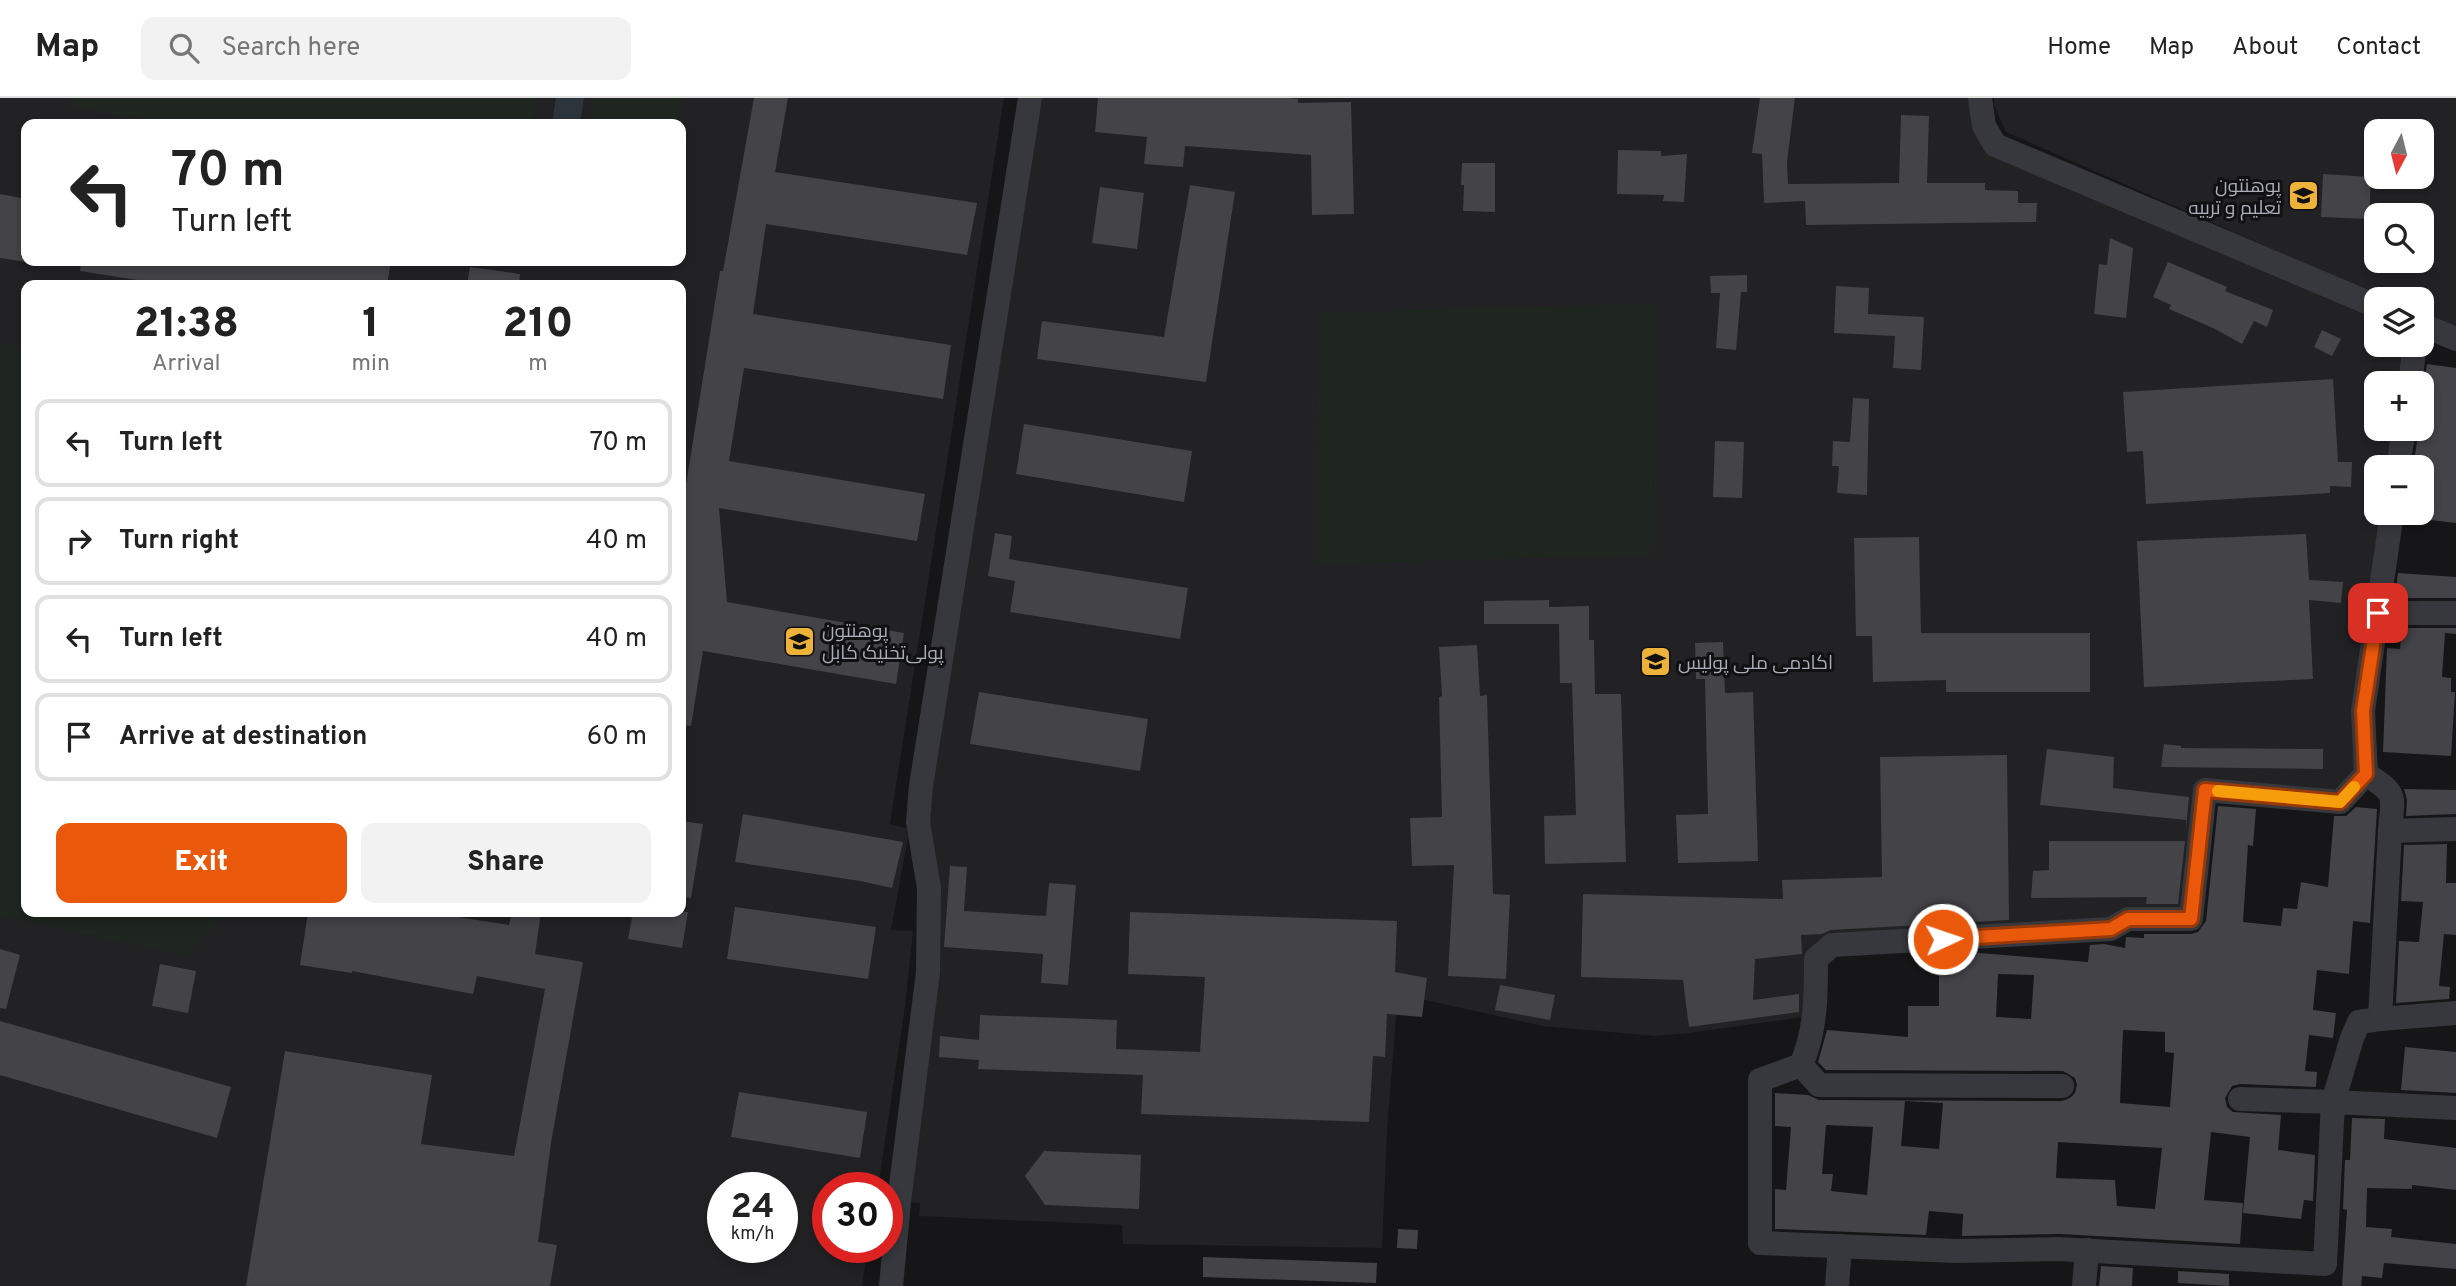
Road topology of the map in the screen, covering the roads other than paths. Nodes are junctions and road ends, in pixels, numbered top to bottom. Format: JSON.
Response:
{"nodes":[{"id":1,"x":1030,"y":98,"type":"edge"},
{"id":2,"x":1980,"y":98,"type":"edge"},
{"id":3,"x":2364,"y":301,"type":"edge"},
{"id":4,"x":2434,"y":330,"type":"edge"},
{"id":5,"x":2456,"y":339,"type":"edge"},
{"id":6,"x":2390,"y":525,"type":"edge"},
{"id":7,"x":2378,"y":613,"type":"junction"},
{"id":8,"x":2456,"y":613,"type":"edge"},
{"id":9,"x":2366,"y":774,"type":"junction"},
{"id":10,"x":2456,"y":829,"type":"edge"},
{"id":11,"x":2390,"y":831,"type":"junction"},
{"id":12,"x":2456,"y":1013,"type":"edge"},
{"id":13,"x":2380,"y":1019,"type":"junction"},
{"id":14,"x":1801,"y":1065,"type":"junction"},
{"id":15,"x":2062,"y":1086,"type":"dead end"},
{"id":16,"x":2240,"y":1099,"type":"dead end"},
{"id":17,"x":2333,"y":1102,"type":"junction"},
{"id":18,"x":2456,"y":1108,"type":"edge"},
{"id":19,"x":1840,"y":1246,"type":"junction"},
{"id":20,"x":2087,"y":1250,"type":"junction"},
{"id":21,"x":891,"y":1286,"type":"edge"},
{"id":22,"x":1837,"y":1286,"type":"edge"},
{"id":23,"x":2084,"y":1286,"type":"edge"}],
"edges":[{"from":1,"to":21,"type":"street"},
{"from":2,"to":3,"type":"street"},
{"from":4,"to":5,"type":"street"},
{"from":6,"to":7,"type":"street"},
{"from":7,"to":8,"type":"street"},
{"from":7,"to":9,"type":"street"},
{"from":9,"to":11,"type":"street"},
{"from":9,"to":14,"type":"street"},
{"from":10,"to":11,"type":"street"},
{"from":11,"to":13,"type":"street"},
{"from":12,"to":13,"type":"street"},
{"from":13,"to":17,"type":"street"},
{"from":14,"to":15,"type":"street"},
{"from":14,"to":19,"type":"street"},
{"from":16,"to":17,"type":"street"},
{"from":17,"to":18,"type":"street"},
{"from":17,"to":20,"type":"street"},
{"from":19,"to":20,"type":"street"},
{"from":19,"to":22,"type":"street"},
{"from":20,"to":23,"type":"street"}]}
